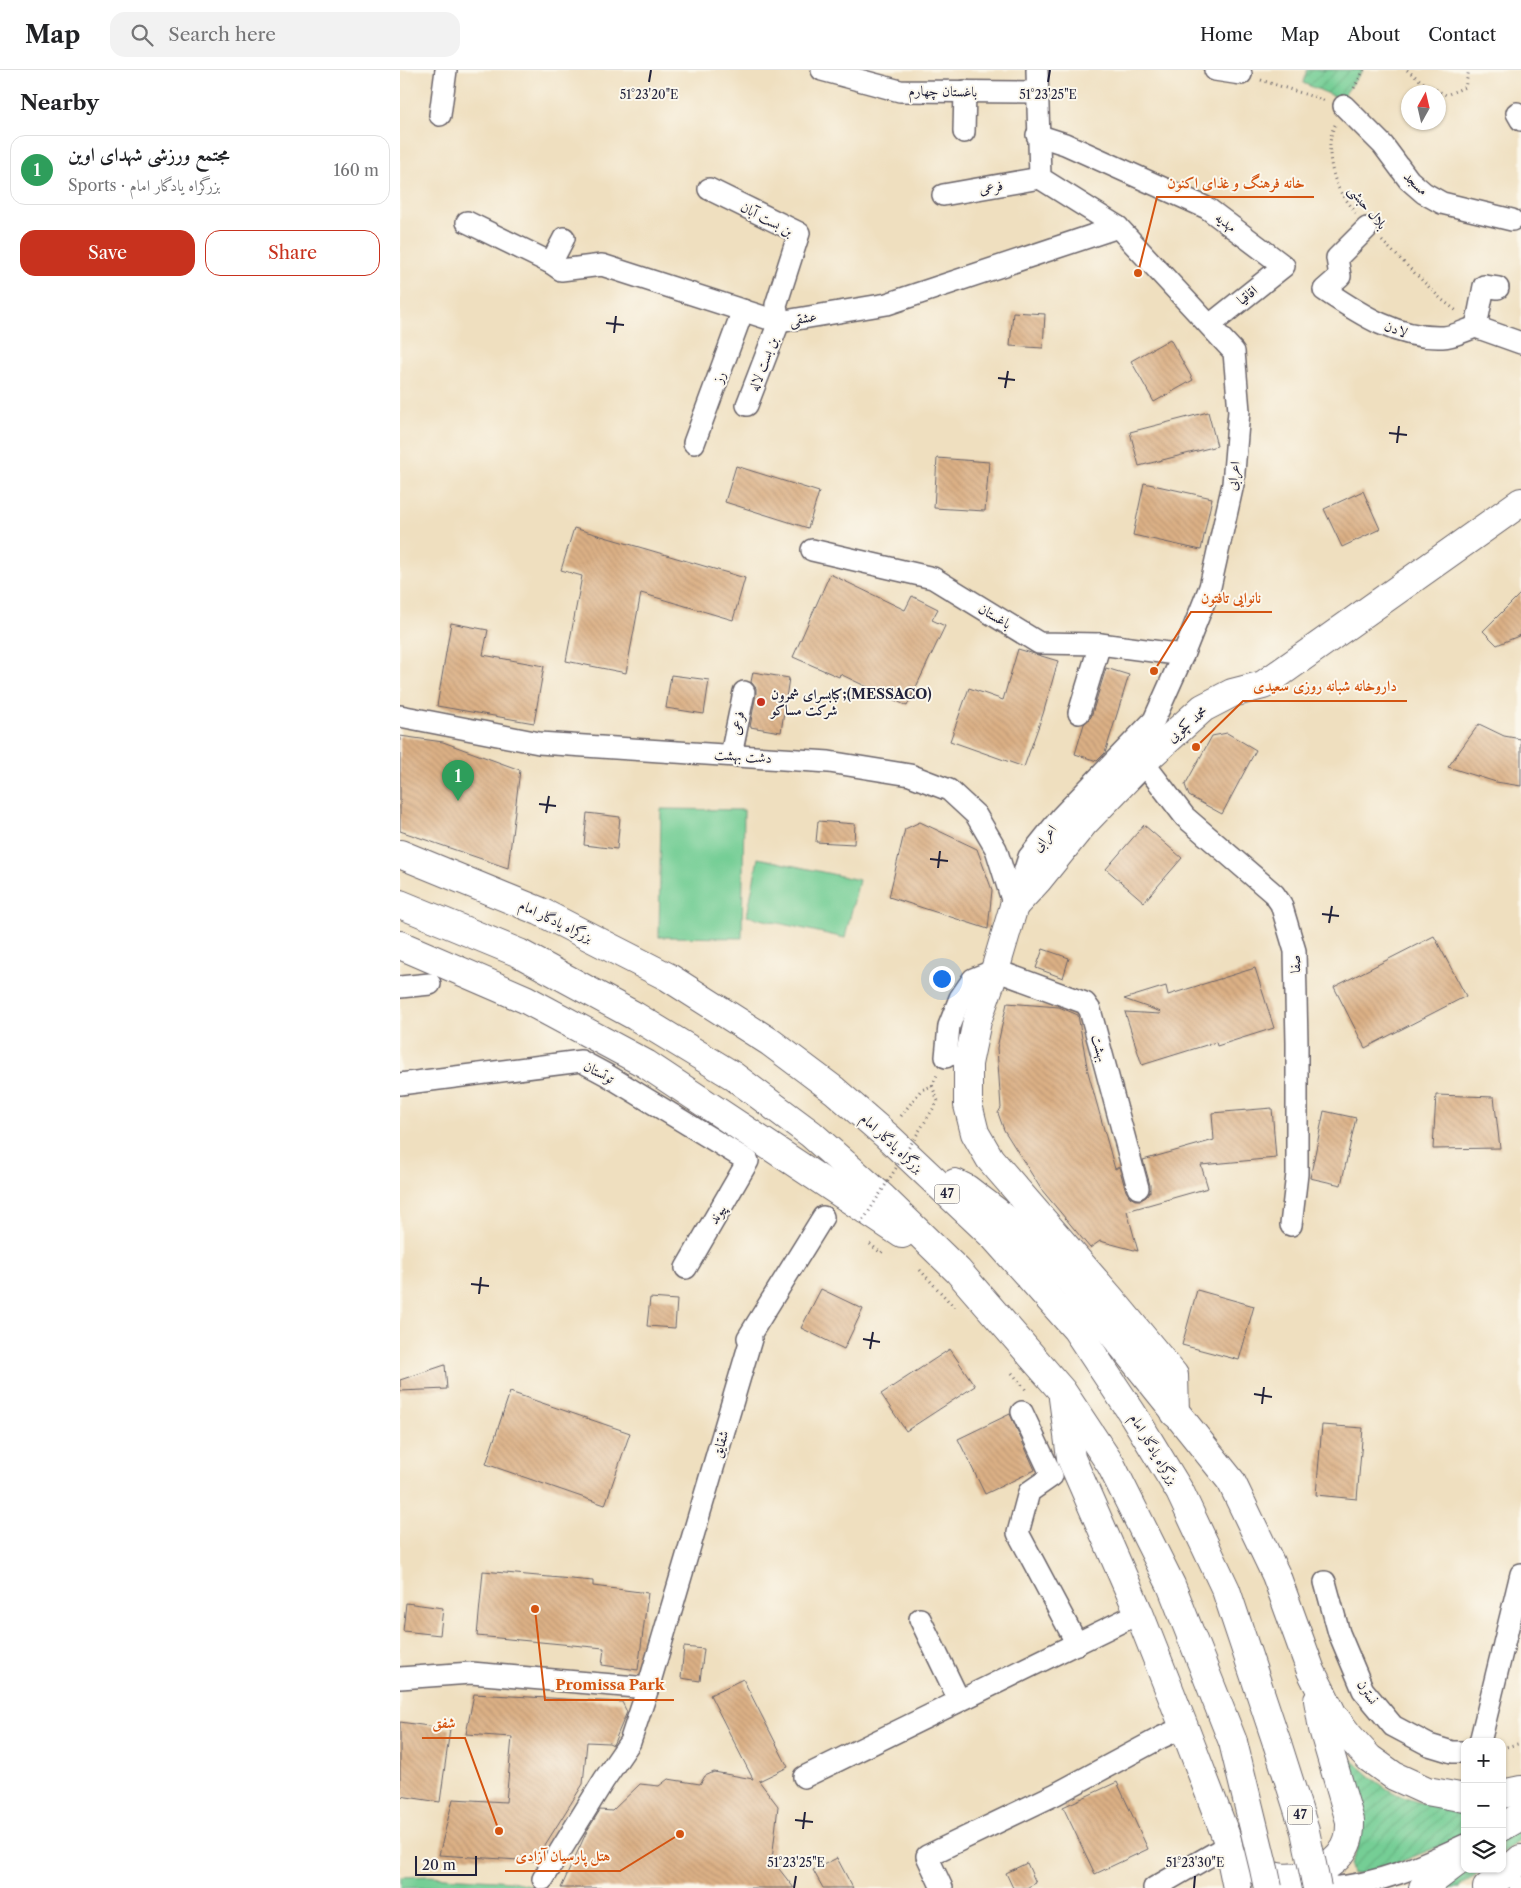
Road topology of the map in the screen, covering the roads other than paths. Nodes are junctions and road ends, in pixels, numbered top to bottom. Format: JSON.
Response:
{"nodes":[{"id":1,"x":446,"y":70,"type":"edge"},
{"id":2,"x":822,"y":70,"type":"edge"},
{"id":3,"x":1037,"y":70,"type":"edge"},
{"id":4,"x":1215,"y":70,"type":"edge"},
{"id":5,"x":1241,"y":74,"type":"road end"},
{"id":6,"x":965,"y":91,"type":"junction"},
{"id":7,"x":1037,"y":92,"type":"junction"},
{"id":8,"x":1344,"y":106,"type":"road end"},
{"id":9,"x":440,"y":115,"type":"dead end"},
{"id":10,"x":964,"y":132,"type":"dead end"},
{"id":11,"x":1038,"y":135,"type":"junction"},
{"id":12,"x":1040,"y":178,"type":"junction"},
{"id":13,"x":709,"y":189,"type":"dead end"},
{"id":14,"x":943,"y":195,"type":"dead end"},
{"id":15,"x":1512,"y":220,"type":"dead end"},
{"id":16,"x":467,"y":222,"type":"dead end"},
{"id":17,"x":1118,"y":227,"type":"junction"},
{"id":18,"x":1367,"y":228,"type":"road end"},
{"id":19,"x":564,"y":238,"type":"dead end"},
{"id":20,"x":551,"y":263,"type":"junction"},
{"id":21,"x":1284,"y":266,"type":"joint"},
{"id":22,"x":1498,"y":288,"type":"dead end"},
{"id":23,"x":743,"y":310,"type":"junction"},
{"id":24,"x":779,"y":322,"type":"junction"},
{"id":25,"x":1210,"y":325,"type":"junction"},
{"id":26,"x":1476,"y":327,"type":"junction"},
{"id":27,"x":1521,"y":344,"type":"edge"},
{"id":28,"x":747,"y":405,"type":"dead end"},
{"id":29,"x":694,"y":444,"type":"dead end"},
{"id":30,"x":1521,"y":502,"type":"edge"},
{"id":31,"x":812,"y":550,"type":"dead end"},
{"id":32,"x":1100,"y":644,"type":"junction"},
{"id":33,"x":1183,"y":655,"type":"junction"},
{"id":34,"x":744,"y":692,"type":"dead end"},
{"id":35,"x":1079,"y":713,"type":"dead end"},
{"id":36,"x":400,"y":716,"type":"edge"},
{"id":37,"x":731,"y":755,"type":"junction"},
{"id":38,"x":1143,"y":762,"type":"junction"},
{"id":39,"x":400,"y":854,"type":"edge"},
{"id":40,"x":400,"y":904,"type":"edge"},
{"id":41,"x":1014,"y":906,"type":"junction"},
{"id":42,"x":400,"y":946,"type":"edge"},
{"id":43,"x":995,"y":970,"type":"junction"},
{"id":44,"x":430,"y":984,"type":"dead end"},
{"id":45,"x":400,"y":987,"type":"edge"},
{"id":46,"x":946,"y":1057,"type":"dead end"},
{"id":47,"x":400,"y":1084,"type":"edge"},
{"id":48,"x":748,"y":1160,"type":"joint"},
{"id":49,"x":914,"y":1162,"type":"junction"},
{"id":50,"x":1138,"y":1188,"type":"dead end"},
{"id":51,"x":823,"y":1217,"type":"dead end"},
{"id":52,"x":1291,"y":1224,"type":"dead end"},
{"id":53,"x":686,"y":1268,"type":"dead end"},
{"id":54,"x":958,"y":1271,"type":"junction"},
{"id":55,"x":1062,"y":1391,"type":"junction"},
{"id":56,"x":1022,"y":1412,"type":"dead end"},
{"id":57,"x":1175,"y":1412,"type":"junction"},
{"id":58,"x":1521,"y":1574,"type":"edge"},
{"id":59,"x":1324,"y":1582,"type":"dead end"},
{"id":60,"x":1139,"y":1613,"type":"junction"},
{"id":61,"x":920,"y":1619,"type":"dead end"},
{"id":62,"x":1077,"y":1644,"type":"junction"},
{"id":63,"x":1311,"y":1671,"type":"junction"},
{"id":64,"x":400,"y":1678,"type":"edge"},
{"id":65,"x":648,"y":1688,"type":"junction"},
{"id":66,"x":959,"y":1700,"type":"junction"},
{"id":67,"x":1184,"y":1728,"type":"junction"},
{"id":68,"x":1481,"y":1738,"type":"edge"},
{"id":69,"x":1461,"y":1752,"type":"edge"},
{"id":70,"x":804,"y":1777,"type":"dead end"},
{"id":71,"x":1521,"y":1790,"type":"edge"},
{"id":72,"x":1506,"y":1793,"type":"edge"},
{"id":73,"x":1461,"y":1797,"type":"edge"},
{"id":74,"x":1521,"y":1816,"type":"edge"},
{"id":75,"x":1506,"y":1825,"type":"edge"},
{"id":76,"x":1227,"y":1839,"type":"junction"},
{"id":77,"x":1461,"y":1847,"type":"edge"},
{"id":78,"x":1461,"y":1859,"type":"edge"},
{"id":79,"x":1521,"y":1859,"type":"edge"},
{"id":80,"x":544,"y":1879,"type":"dead end"},
{"id":81,"x":942,"y":1888,"type":"edge"},
{"id":82,"x":1154,"y":1888,"type":"edge"},
{"id":83,"x":1237,"y":1888,"type":"edge"},
{"id":84,"x":1268,"y":1888,"type":"edge"},
{"id":85,"x":1317,"y":1888,"type":"edge"},
{"id":86,"x":1330,"y":1888,"type":"edge"},
{"id":87,"x":1423,"y":1888,"type":"edge"},
{"id":88,"x":1487,"y":1888,"type":"edge"}],
"edges":[{"from":1,"to":9,"type":"street"},
{"from":2,"to":6,"type":"street","name":"باغستان چهارم"},
{"from":3,"to":7,"type":"street"},
{"from":4,"to":5,"type":"street"},
{"from":6,"to":7,"type":"street","name":"باغستان چهارم"},
{"from":6,"to":10,"type":"street"},
{"from":7,"to":11,"type":"street"},
{"from":8,"to":15,"type":"street","name":"مسجد"},
{"from":11,"to":12,"type":"street"},
{"from":11,"to":21,"type":"street","name":"مهدیه"},
{"from":12,"to":14,"type":"street","name":"فرعی"},
{"from":12,"to":17,"type":"street","name":"اعرابی"},
{"from":13,"to":24,"type":"street","name":"بن بست آبان"},
{"from":16,"to":20,"type":"street","name":"عشقی"},
{"from":17,"to":24,"type":"street","name":"عشقی"},
{"from":17,"to":25,"type":"street","name":"اعرابی"},
{"from":18,"to":26,"type":"street","name":"لادن"},
{"from":19,"to":20,"type":"street"},
{"from":20,"to":23,"type":"street","name":"عشقی"},
{"from":21,"to":25,"type":"street","name":"اقاقیا"},
{"from":22,"to":26,"type":"street"},
{"from":23,"to":24,"type":"street","name":"عشقی"},
{"from":23,"to":29,"type":"street","name":"رز"},
{"from":24,"to":28,"type":"street","name":"بن بست لاله"},
{"from":25,"to":33,"type":"street","name":"اعرابی"},
{"from":26,"to":27,"type":"street"},
{"from":30,"to":38,"type":"main road","name":"محمد کچویی"},
{"from":31,"to":32,"type":"street","name":"باغستان"},
{"from":32,"to":33,"type":"street","name":"باغستان"},
{"from":32,"to":35,"type":"street"},
{"from":33,"to":41,"type":"street","name":"اعرابی"},
{"from":34,"to":37,"type":"street","name":"فرعی"},
{"from":36,"to":37,"type":"street","name":"دشت بهشت"},
{"from":37,"to":41,"type":"street","name":"دشت بهشت"},
{"from":38,"to":41,"type":"main road","name":"محمد کچویی"},
{"from":38,"to":52,"type":"street","name":"صفا"},
{"from":39,"to":49,"type":"main road","name":"بزرگراه یادگار امام","number":"47"},
{"from":40,"to":54,"type":"main road"},
{"from":41,"to":43,"type":"main road"},
{"from":42,"to":54,"type":"main road"},
{"from":43,"to":46,"type":"street"},
{"from":43,"to":50,"type":"street","name":"بهشت"},
{"from":43,"to":57,"type":"main road"},
{"from":44,"to":45,"type":"street"},
{"from":47,"to":48,"type":"street","name":"توتستان"},
{"from":48,"to":53,"type":"street","name":"پیوند"},
{"from":49,"to":57,"type":"main road"},
{"from":49,"to":85,"type":"main road","name":"بزرگراه یادگار امام","number":"47","bridge":true},
{"from":51,"to":65,"type":"street","name":"شقایق"},
{"from":54,"to":55,"type":"main road"},
{"from":55,"to":60,"type":"main road"},
{"from":55,"to":84,"type":"main road","bridge":true},
{"from":56,"to":62,"type":"street"},
{"from":57,"to":63,"type":"main road"},
{"from":58,"to":68,"type":"street"},
{"from":59,"to":69,"type":"street","name":"نسترن"},
{"from":60,"to":62,"type":"street"},
{"from":60,"to":67,"type":"main road"},
{"from":61,"to":66,"type":"street"},
{"from":62,"to":66,"type":"street"},
{"from":63,"to":73,"type":"main road"},
{"from":63,"to":76,"type":"main road"},
{"from":64,"to":65,"type":"street"},
{"from":65,"to":80,"type":"street","name":"شقایق"},
{"from":66,"to":70,"type":"street"},
{"from":67,"to":76,"type":"main road"},
{"from":67,"to":81,"type":"street"},
{"from":71,"to":72,"type":"main road"},
{"from":74,"to":75,"type":"main road"},
{"from":76,"to":82,"type":"street"},
{"from":76,"to":83,"type":"main road"},
{"from":77,"to":86,"type":"street"},
{"from":78,"to":87,"type":"main road"},
{"from":79,"to":88,"type":"main road"}]}
